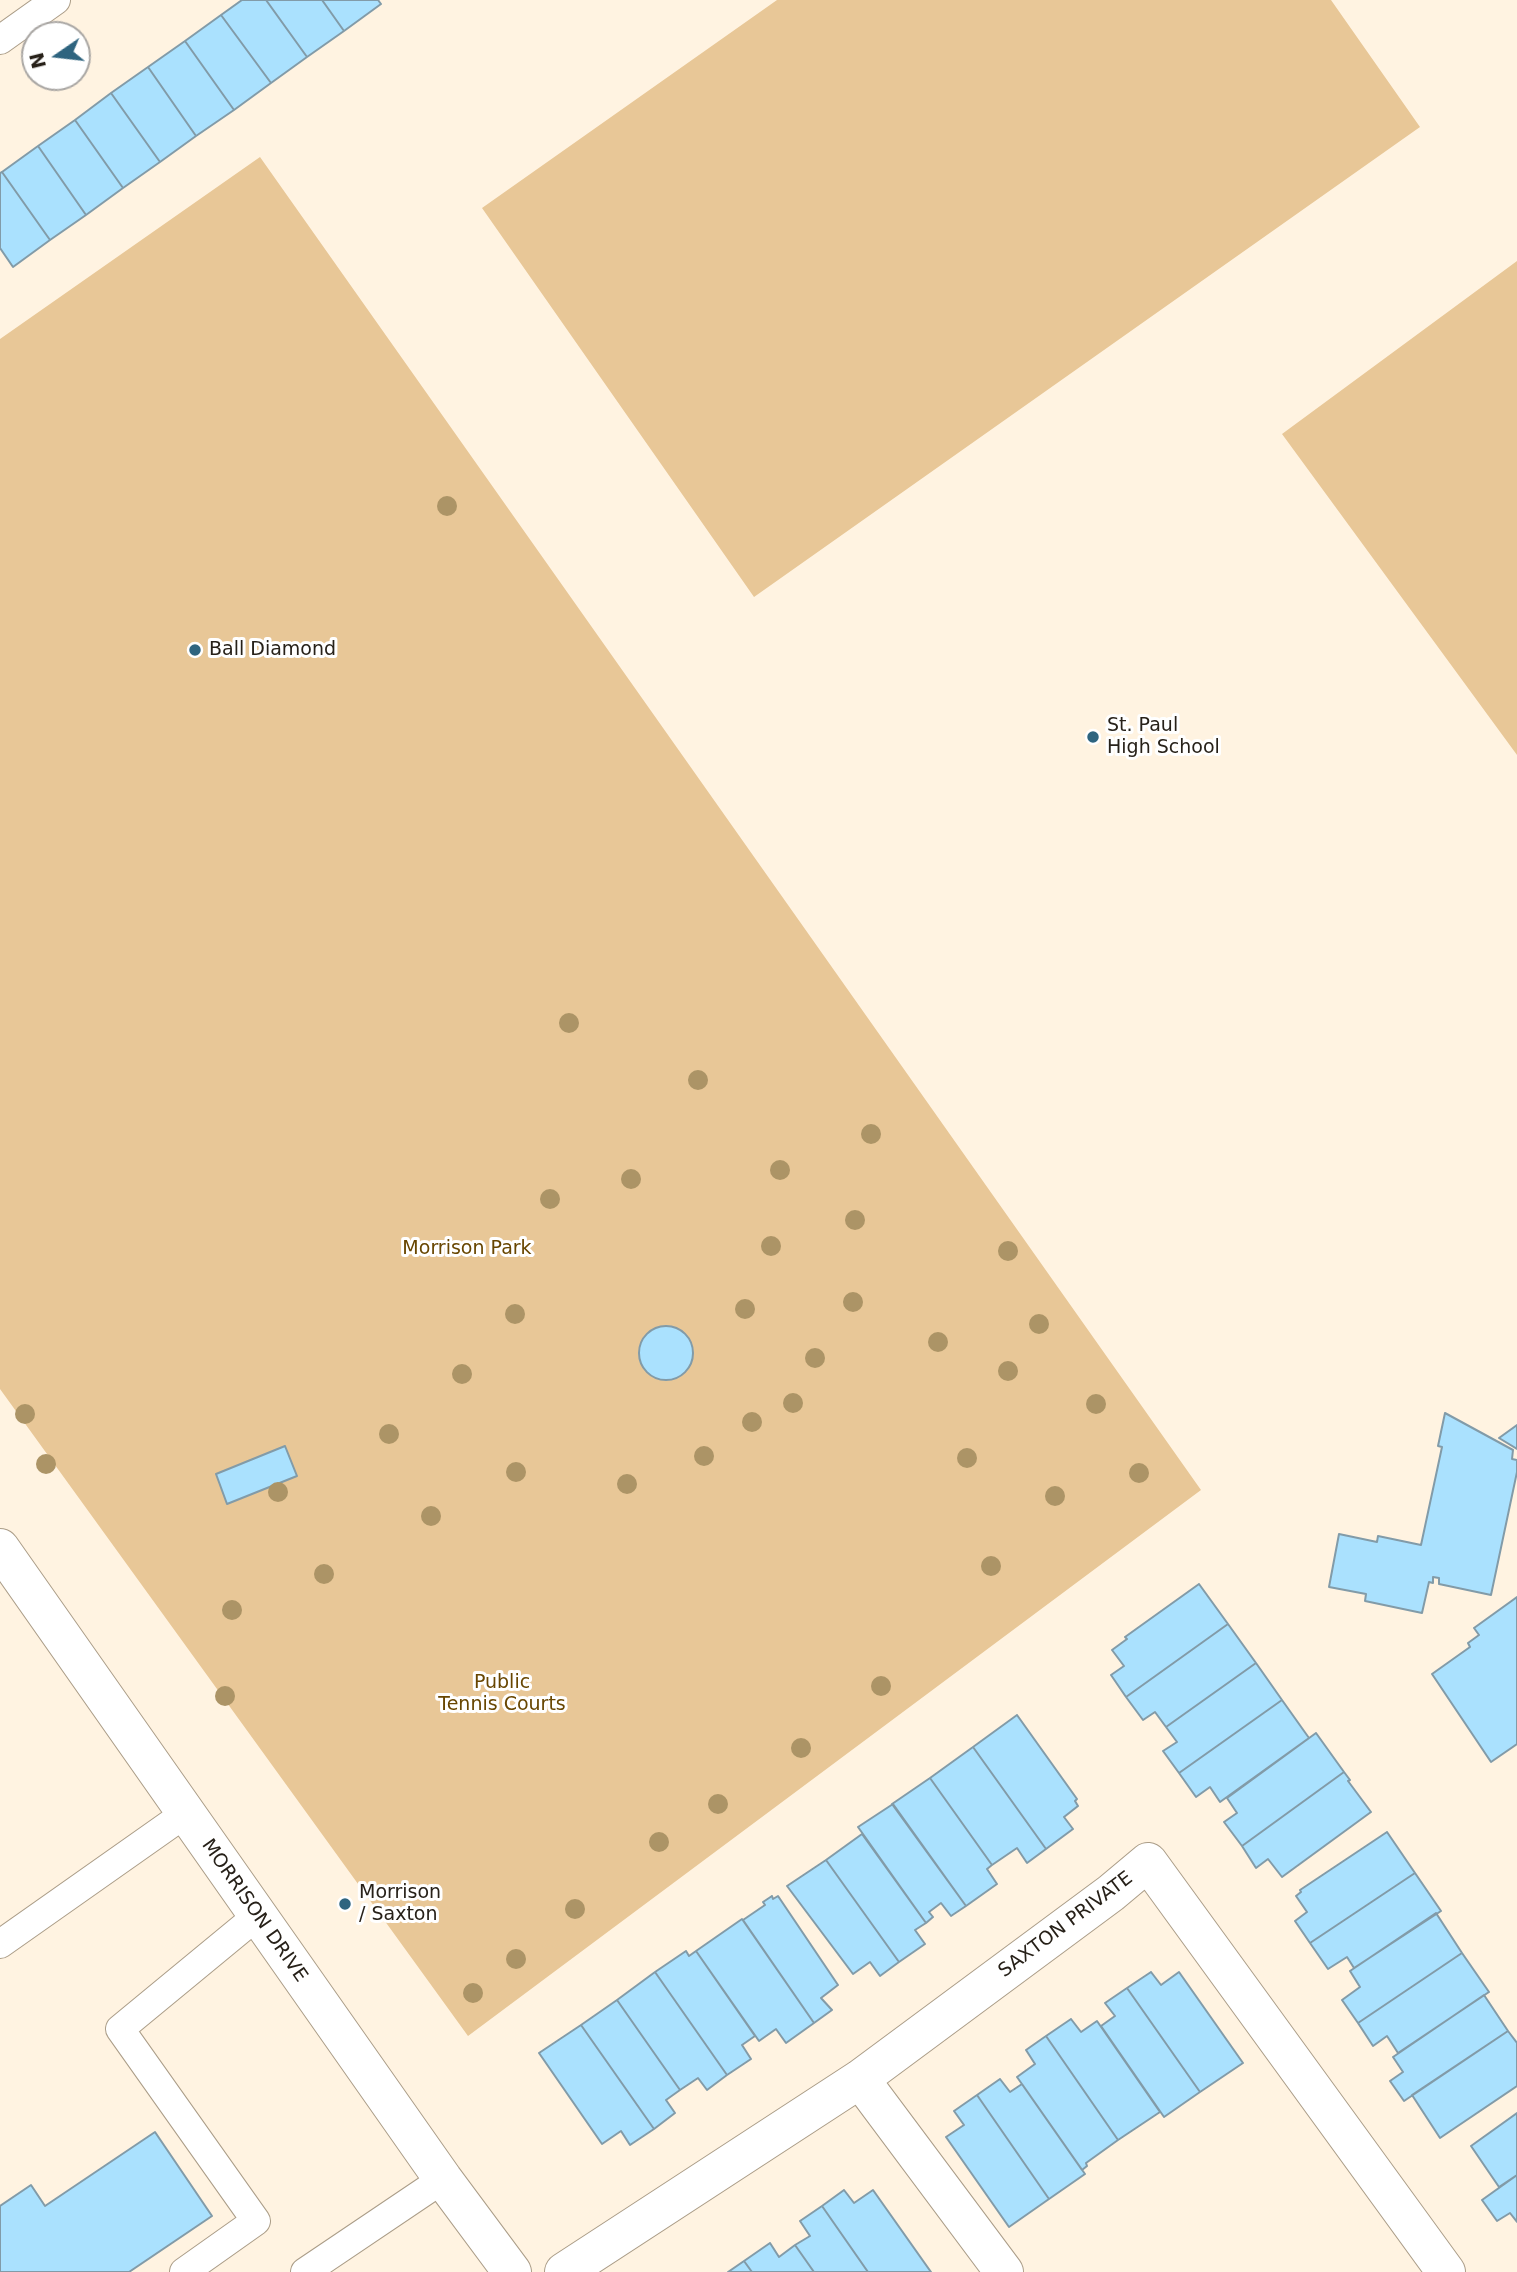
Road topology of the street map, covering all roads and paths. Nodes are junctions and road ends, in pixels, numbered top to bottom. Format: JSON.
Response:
{"nodes":[{"id":1,"x":56,"y":0,"type":"edge"},
{"id":2,"x":0,"y":40,"type":"edge"},
{"id":3,"x":0,"y":1548,"type":"edge"},
{"id":4,"x":186,"y":1813,"type":"junction"},
{"id":5,"x":257,"y":1916,"type":"junction"},
{"id":6,"x":0,"y":1944,"type":"edge"},
{"id":7,"x":860,"y":2079,"type":"junction"},
{"id":8,"x":443,"y":2179,"type":"junction"},
{"id":9,"x":184,"y":2272,"type":"edge"},
{"id":10,"x":304,"y":2272,"type":"edge"},
{"id":11,"x":512,"y":2272,"type":"edge"},
{"id":12,"x":564,"y":2272,"type":"edge"},
{"id":13,"x":1004,"y":2272,"type":"edge"},
{"id":14,"x":1446,"y":2272,"type":"edge"}],
"edges":[{"from":1,"to":2,"type":"lane"},
{"from":3,"to":4,"type":"street","name":"MORRISON DRIVE"},
{"from":4,"to":5,"type":"street","name":"MORRISON DRIVE"},
{"from":4,"to":6,"type":"lane"},
{"from":5,"to":8,"type":"street","name":"MORRISON DRIVE"},
{"from":5,"to":9,"type":"lane"},
{"from":7,"to":12,"type":"street","name":"SAXTON PRIVATE"},
{"from":7,"to":13,"type":"street"},
{"from":7,"to":14,"type":"street","name":"SAXTON PRIVATE"},
{"from":8,"to":10,"type":"lane"},
{"from":8,"to":11,"type":"street","name":"MORRISON DRIVE"}]}
